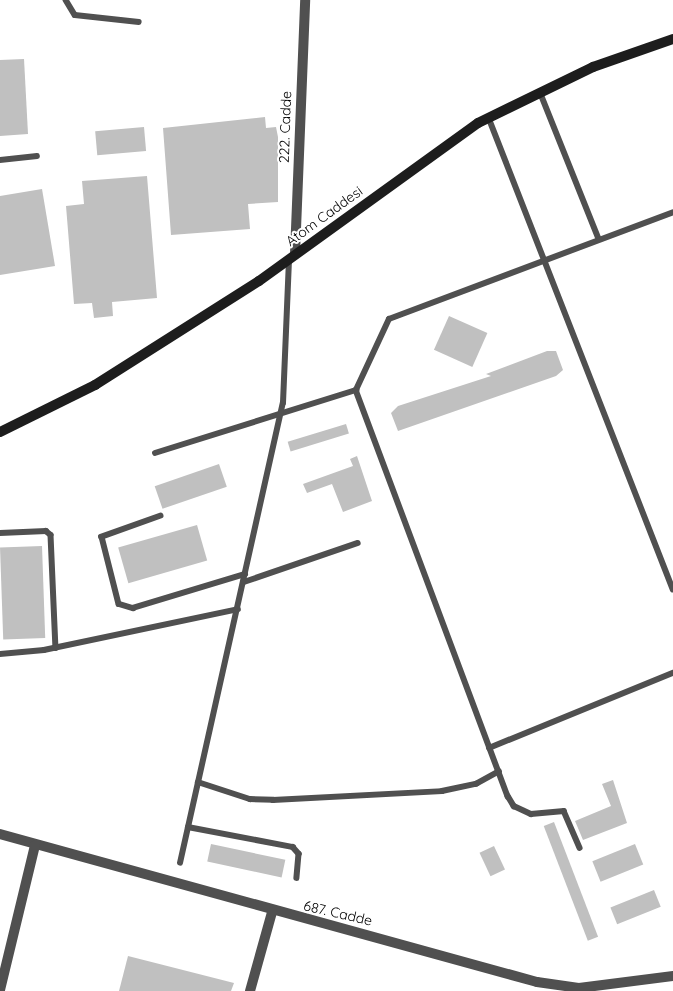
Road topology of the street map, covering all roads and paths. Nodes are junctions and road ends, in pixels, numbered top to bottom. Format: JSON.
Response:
{"nodes":[{"id":1,"x":66,"y":0,"type":"edge"},
{"id":2,"x":305,"y":0,"type":"edge"},
{"id":3,"x":139,"y":22,"type":"dead end"},
{"id":4,"x":673,"y":39,"type":"edge"},
{"id":5,"x":541,"y":94,"type":"junction"},
{"id":6,"x":489,"y":118,"type":"junction"},
{"id":7,"x":37,"y":156,"type":"dead end"},
{"id":8,"x":0,"y":160,"type":"edge"},
{"id":9,"x":673,"y":212,"type":"edge"},
{"id":10,"x":599,"y":239,"type":"junction"},
{"id":11,"x":292,"y":257,"type":"junction"},
{"id":12,"x":546,"y":259,"type":"junction"},
{"id":13,"x":356,"y":390,"type":"junction"},
{"id":14,"x":281,"y":411,"type":"junction"},
{"id":15,"x":0,"y":432,"type":"edge"},
{"id":16,"x":155,"y":453,"type":"dead end"},
{"id":17,"x":161,"y":516,"type":"dead end"},
{"id":18,"x":0,"y":534,"type":"edge"},
{"id":19,"x":358,"y":543,"type":"dead end"},
{"id":20,"x":246,"y":574,"type":"junction"},
{"id":21,"x":244,"y":582,"type":"junction"},
{"id":22,"x":673,"y":589,"type":"edge"},
{"id":23,"x":238,"y":609,"type":"junction"},
{"id":24,"x":56,"y":648,"type":"junction"},
{"id":25,"x":0,"y":654,"type":"edge"},
{"id":26,"x":673,"y":673,"type":"edge"},
{"id":27,"x":489,"y":748,"type":"junction"},
{"id":28,"x":498,"y":771,"type":"junction"},
{"id":29,"x":198,"y":782,"type":"junction"},
{"id":30,"x":188,"y":827,"type":"junction"},
{"id":31,"x":0,"y":834,"type":"edge"},
{"id":32,"x":35,"y":845,"type":"junction"},
{"id":33,"x":580,"y":848,"type":"dead end"},
{"id":34,"x":180,"y":863,"type":"dead end"},
{"id":35,"x":297,"y":878,"type":"dead end"},
{"id":36,"x":272,"y":912,"type":"junction"},
{"id":37,"x":673,"y":976,"type":"edge"},
{"id":38,"x":0,"y":990,"type":"edge"},
{"id":39,"x":250,"y":991,"type":"edge"}],
"edges":[{"from":1,"to":3,"type":"lane"},
{"from":2,"to":11,"type":"street","name":"222. Cadde"},
{"from":4,"to":5,"type":"street","name":"Atom Caddesi"},
{"from":5,"to":6,"type":"street","name":"Atom Caddesi"},
{"from":5,"to":10,"type":"lane"},
{"from":6,"to":11,"type":"street","name":"Atom Caddesi"},
{"from":6,"to":12,"type":"lane"},
{"from":7,"to":8,"type":"lane"},
{"from":9,"to":10,"type":"lane"},
{"from":10,"to":12,"type":"lane"},
{"from":11,"to":14,"type":"lane"},
{"from":11,"to":15,"type":"street","name":"Atom Caddesi"},
{"from":12,"to":13,"type":"lane"},
{"from":12,"to":22,"type":"lane"},
{"from":13,"to":14,"type":"lane"},
{"from":13,"to":27,"type":"lane"},
{"from":14,"to":16,"type":"lane"},
{"from":14,"to":20,"type":"lane"},
{"from":17,"to":20,"type":"lane"},
{"from":18,"to":24,"type":"lane"},
{"from":19,"to":21,"type":"lane"},
{"from":20,"to":21,"type":"lane"},
{"from":21,"to":23,"type":"lane"},
{"from":23,"to":24,"type":"lane"},
{"from":23,"to":29,"type":"lane"},
{"from":24,"to":25,"type":"lane"},
{"from":26,"to":27,"type":"lane"},
{"from":27,"to":28,"type":"lane"},
{"from":28,"to":29,"type":"lane"},
{"from":28,"to":33,"type":"lane"},
{"from":29,"to":30,"type":"lane"},
{"from":30,"to":34,"type":"lane"},
{"from":30,"to":35,"type":"lane"},
{"from":31,"to":32,"type":"street","name":"687. Cadde"},
{"from":32,"to":36,"type":"street","name":"687. Cadde"},
{"from":32,"to":38,"type":"street"},
{"from":36,"to":37,"type":"street","name":"687. Cadde"},
{"from":36,"to":39,"type":"street"}]}
